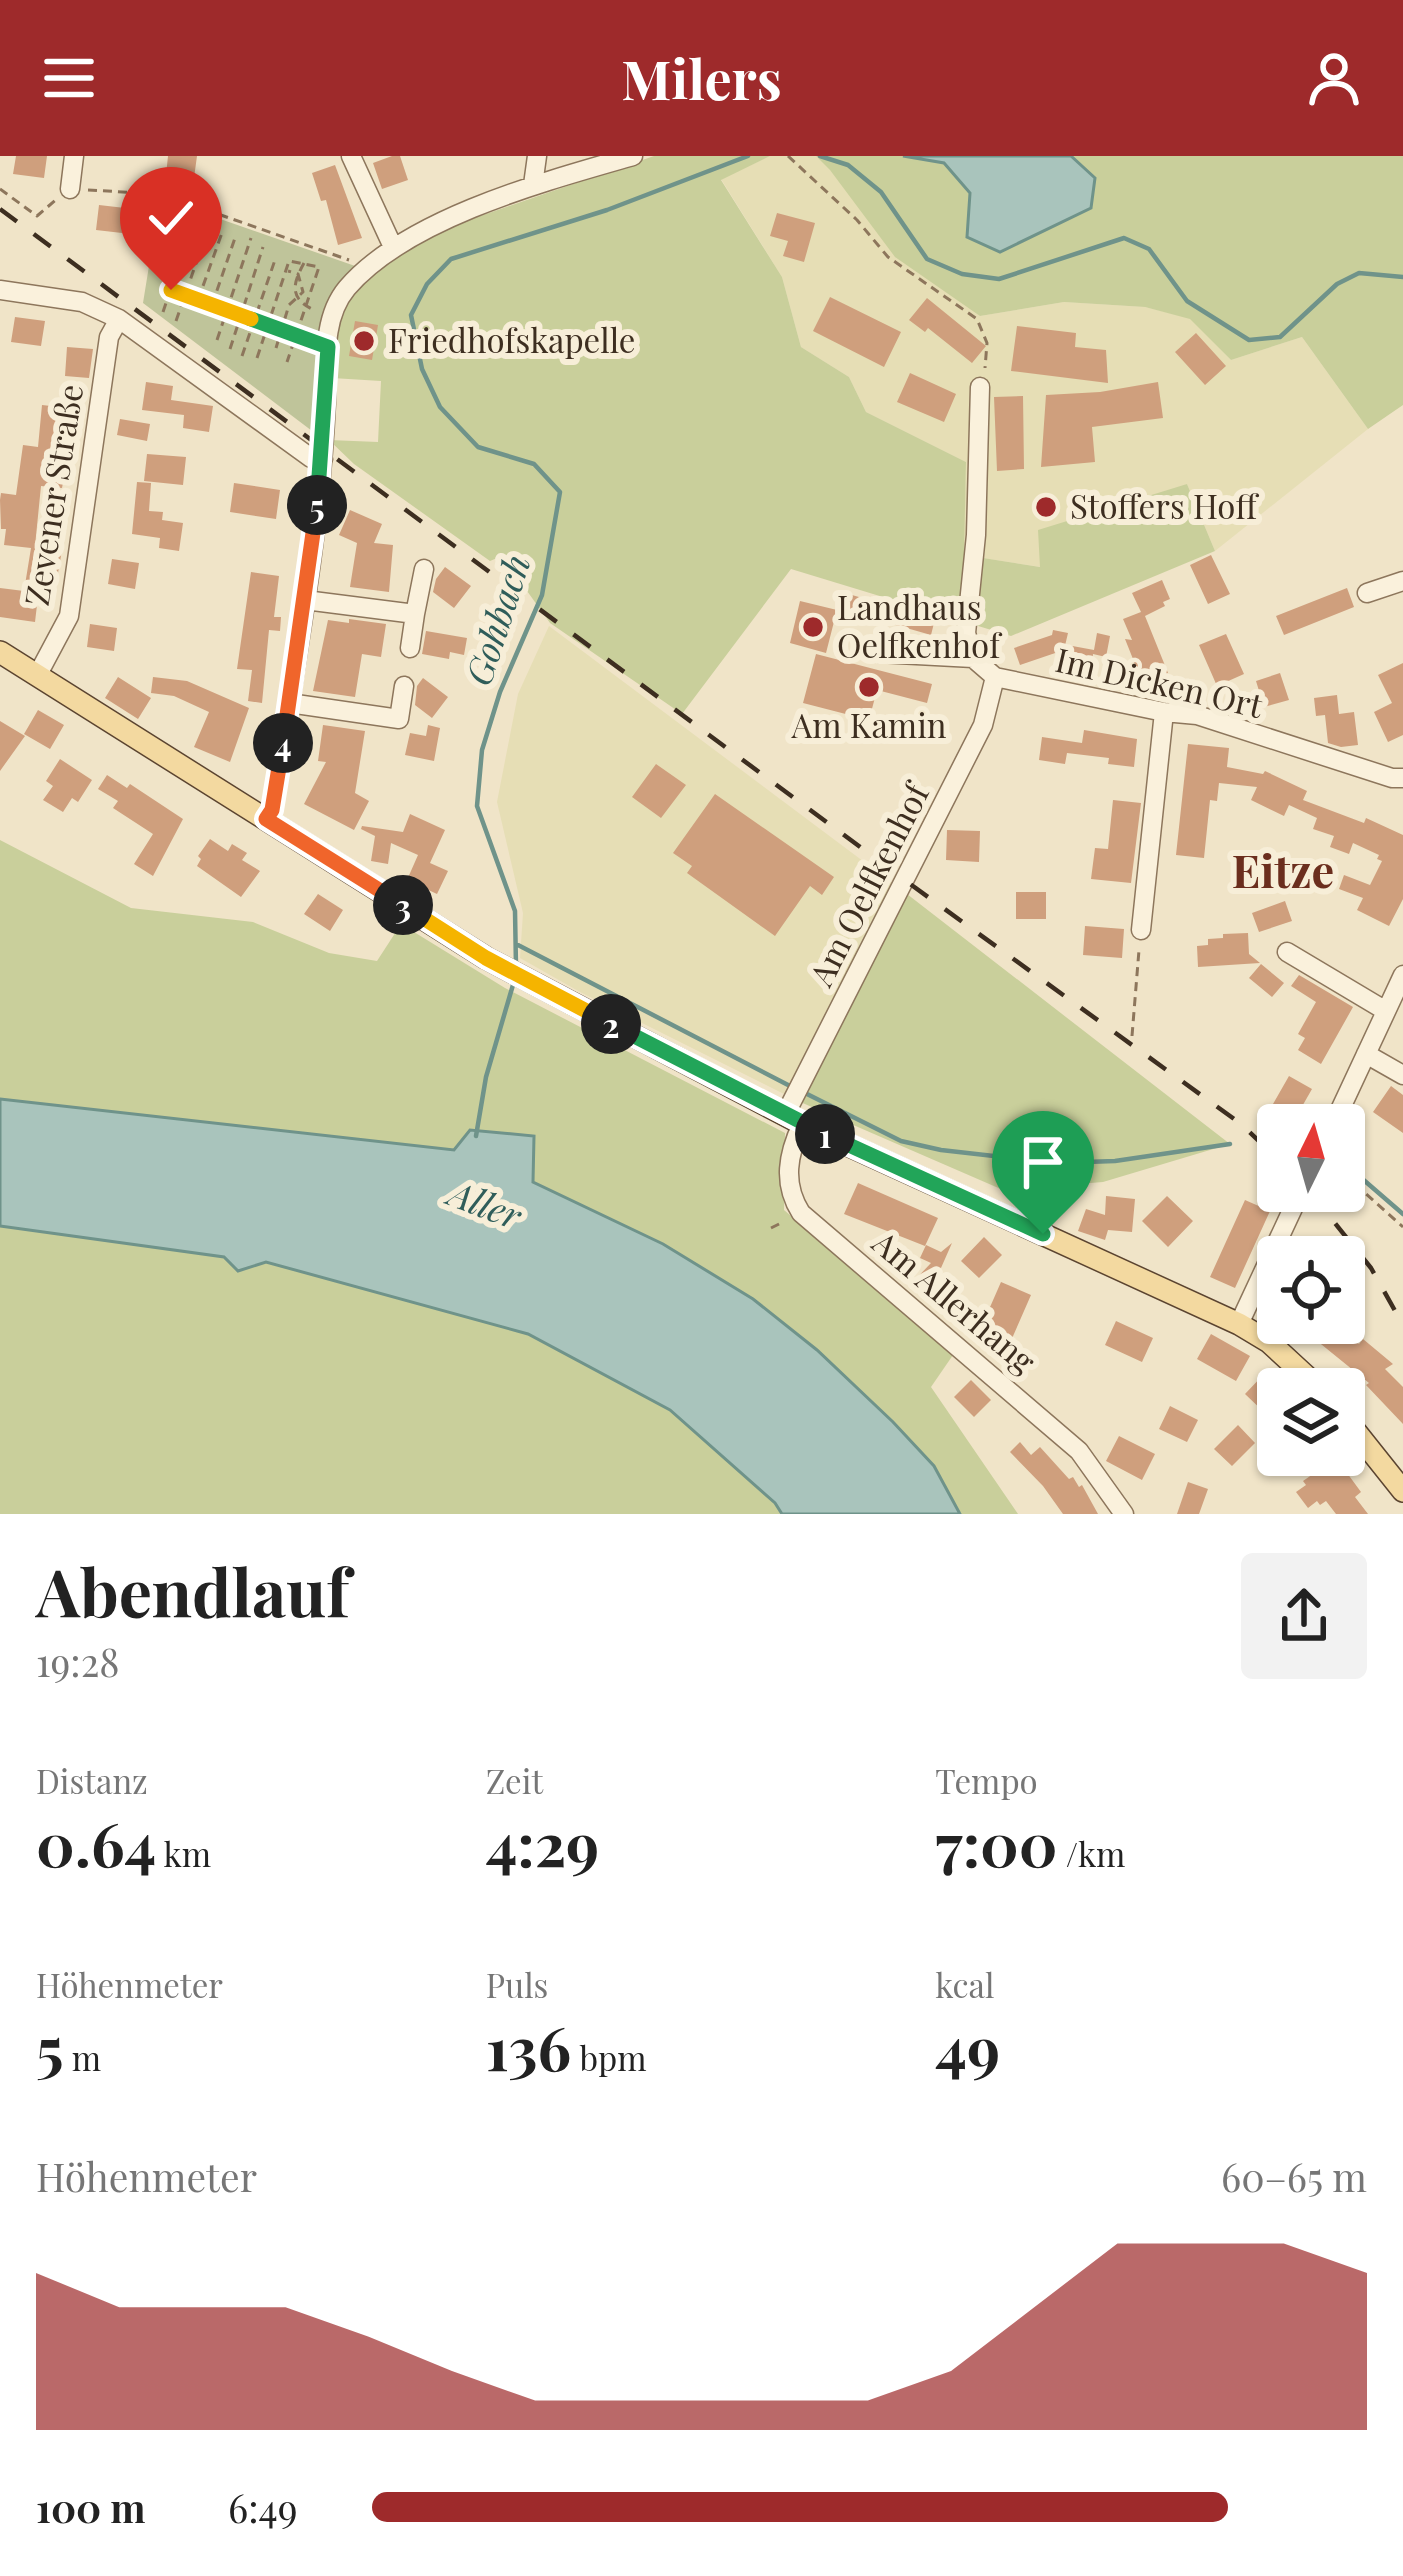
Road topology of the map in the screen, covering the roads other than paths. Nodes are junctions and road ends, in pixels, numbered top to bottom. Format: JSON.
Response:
{"nodes":[{"id":1,"x":74,"y":156,"type":"edge"},
{"id":2,"x":350,"y":156,"type":"edge"},
{"id":3,"x":537,"y":156,"type":"edge"},
{"id":4,"x":633,"y":156,"type":"edge"},
{"id":5,"x":533,"y":185,"type":"junction"},
{"id":6,"x":70,"y":188,"type":"road end"},
{"id":7,"x":393,"y":247,"type":"junction"},
{"id":8,"x":0,"y":290,"type":"edge"},
{"id":9,"x":119,"y":319,"type":"junction"},
{"id":10,"x":980,"y":387,"type":"road end"},
{"id":11,"x":323,"y":459,"type":"junction"},
{"id":12,"x":424,"y":569,"type":"dead end"},
{"id":13,"x":1403,"y":581,"type":"edge"},
{"id":14,"x":1367,"y":593,"type":"dead end"},
{"id":15,"x":304,"y":600,"type":"junction"},
{"id":16,"x":415,"y":614,"type":"junction"},
{"id":17,"x":410,"y":647,"type":"dead end"},
{"id":18,"x":0,"y":652,"type":"edge"},
{"id":19,"x":879,"y":653,"type":"dead end"},
{"id":20,"x":973,"y":658,"type":"junction"},
{"id":21,"x":37,"y":676,"type":"junction"},
{"id":22,"x":994,"y":677,"type":"junction"},
{"id":23,"x":404,"y":686,"type":"dead end"},
{"id":24,"x":289,"y":704,"type":"junction"},
{"id":25,"x":1164,"y":712,"type":"junction"},
{"id":26,"x":1400,"y":781,"type":"edge"},
{"id":27,"x":266,"y":819,"type":"junction"},
{"id":28,"x":1141,"y":930,"type":"road end"},
{"id":29,"x":1287,"y":952,"type":"dead end"},
{"id":30,"x":1403,"y":975,"type":"edge"},
{"id":31,"x":1386,"y":1011,"type":"junction"},
{"id":32,"x":1366,"y":1054,"type":"junction"},
{"id":33,"x":1403,"y":1075,"type":"edge"},
{"id":34,"x":1343,"y":1104,"type":"edge"},
{"id":35,"x":793,"y":1114,"type":"junction"},
{"id":36,"x":1291,"y":1212,"type":"edge"},
{"id":37,"x":1239,"y":1324,"type":"junction"},
{"id":38,"x":1297,"y":1368,"type":"edge"},
{"id":39,"x":1365,"y":1443,"type":"edge"},
{"id":40,"x":1403,"y":1491,"type":"edge"},
{"id":41,"x":1124,"y":1514,"type":"edge"}],
"edges":[{"from":1,"to":6,"type":"street"},
{"from":2,"to":7,"type":"street"},
{"from":3,"to":5,"type":"street"},
{"from":4,"to":5,"type":"street"},
{"from":5,"to":7,"type":"street"},
{"from":7,"to":11,"type":"street"},
{"from":8,"to":9,"type":"street"},
{"from":9,"to":11,"type":"street"},
{"from":9,"to":21,"type":"street","name":"Zevener Straße"},
{"from":10,"to":20,"type":"street"},
{"from":11,"to":15,"type":"street"},
{"from":12,"to":16,"type":"street"},
{"from":13,"to":14,"type":"street"},
{"from":15,"to":16,"type":"street"},
{"from":15,"to":24,"type":"street"},
{"from":16,"to":17,"type":"street"},
{"from":18,"to":21,"type":"main road"},
{"from":19,"to":20,"type":"street"},
{"from":20,"to":22,"type":"street"},
{"from":21,"to":27,"type":"main road"},
{"from":22,"to":25,"type":"street","name":"Im Dicken Ort"},
{"from":22,"to":35,"type":"street","name":"Am Oelfkenhof"},
{"from":23,"to":24,"type":"street"},
{"from":24,"to":27,"type":"street"},
{"from":25,"to":26,"type":"street","name":"Im Dicken Ort"},
{"from":25,"to":28,"type":"street"},
{"from":27,"to":35,"type":"main road"},
{"from":29,"to":31,"type":"street"},
{"from":30,"to":31,"type":"street"},
{"from":31,"to":32,"type":"street"},
{"from":32,"to":33,"type":"street"},
{"from":32,"to":34,"type":"street"},
{"from":35,"to":37,"type":"main road"},
{"from":35,"to":41,"type":"street","name":"Am Allerhang"},
{"from":36,"to":37,"type":"street"},
{"from":37,"to":38,"type":"main road"},
{"from":39,"to":40,"type":"main road"}]}
